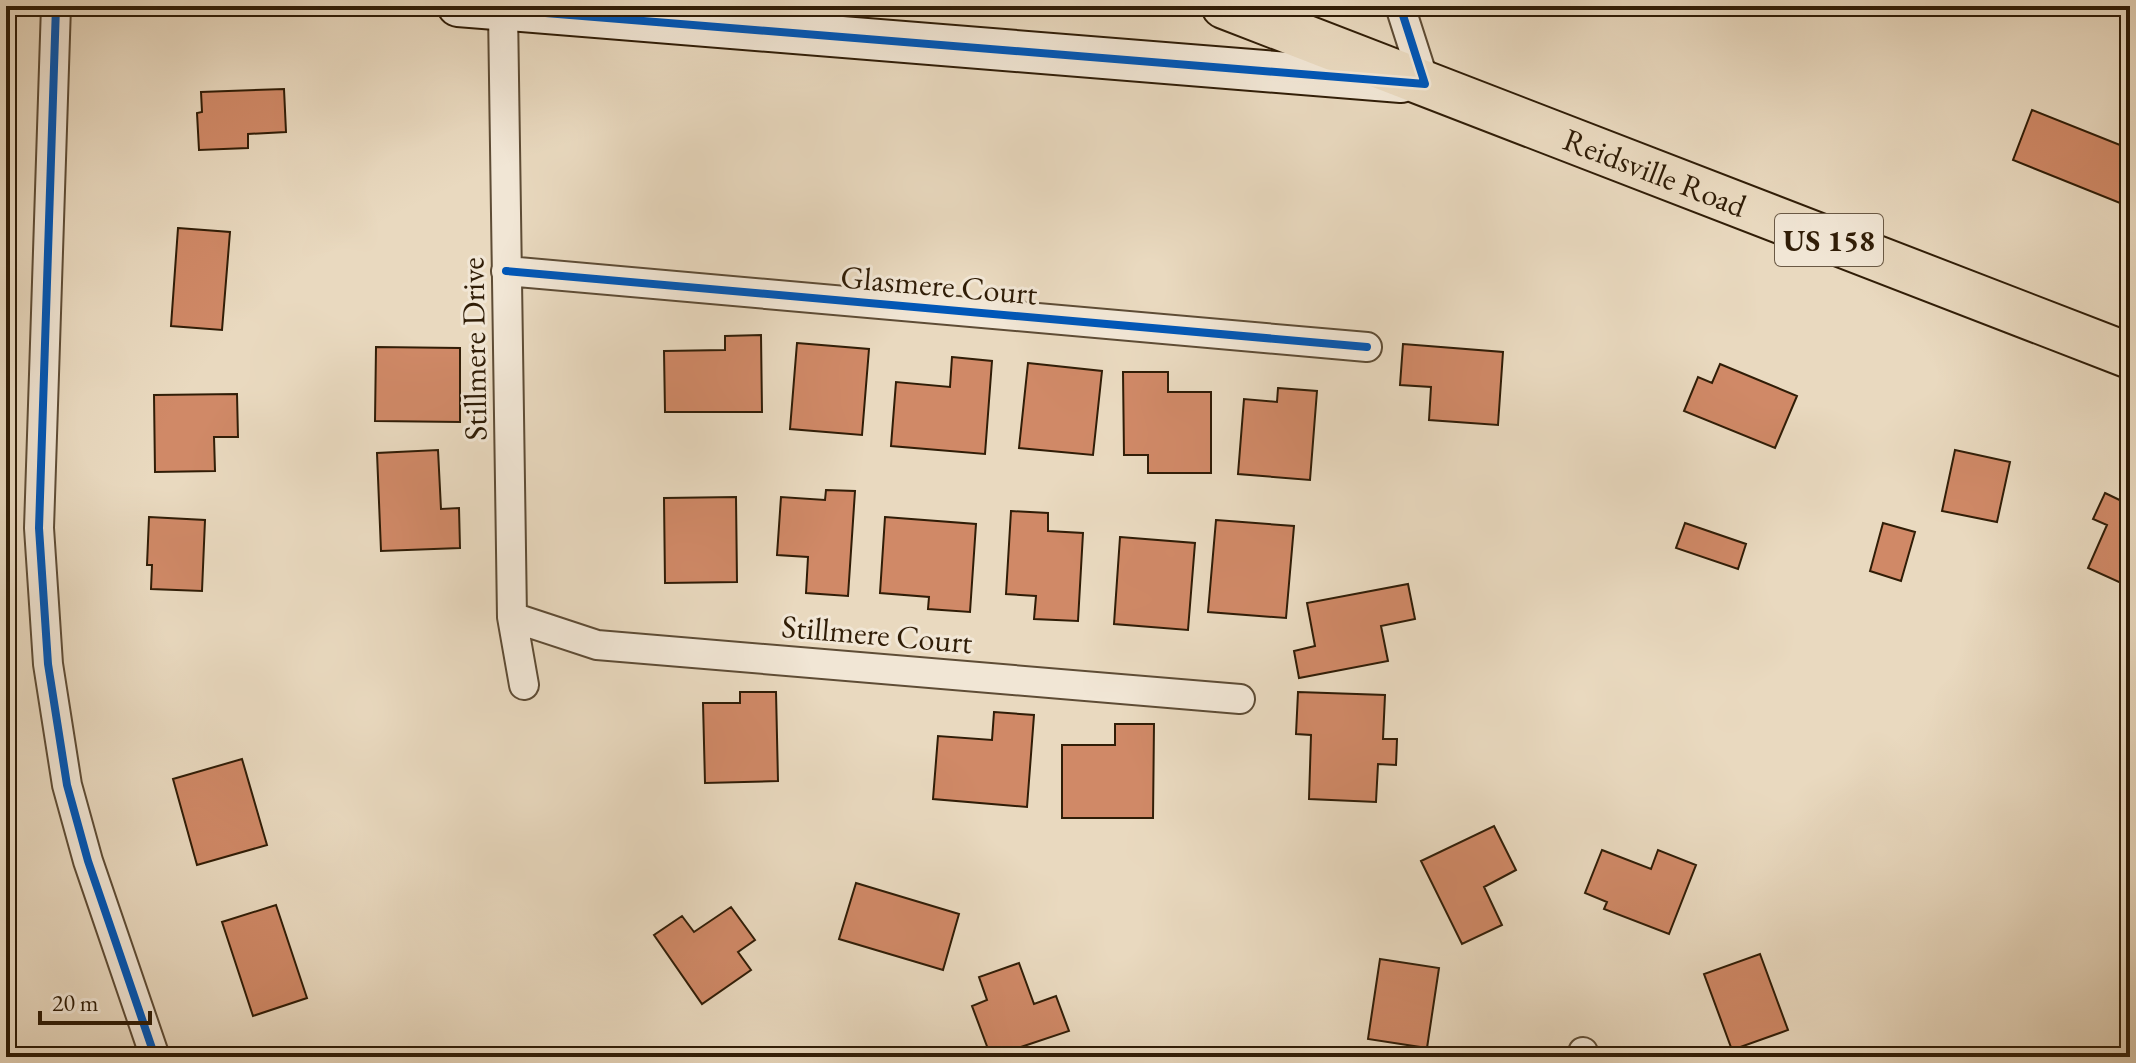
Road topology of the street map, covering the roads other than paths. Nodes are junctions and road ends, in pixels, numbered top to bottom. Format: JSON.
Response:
{"nodes":[{"id":1,"x":56,"y":6,"type":"edge"},
{"id":2,"x":458,"y":6,"type":"edge"},
{"id":3,"x":1224,"y":6,"type":"edge"},
{"id":4,"x":1400,"y":6,"type":"edge"},
{"id":5,"x":503,"y":11,"type":"junction"},
{"id":6,"x":1425,"y":84,"type":"junction"},
{"id":7,"x":506,"y":271,"type":"junction"},
{"id":8,"x":1367,"y":347,"type":"dead end"},
{"id":9,"x":2130,"y":356,"type":"edge"},
{"id":10,"x":512,"y":617,"type":"junction"},
{"id":11,"x":524,"y":685,"type":"dead end"},
{"id":12,"x":1240,"y":699,"type":"dead end"},
{"id":13,"x":155,"y":1057,"type":"edge"}],
"edges":[{"from":1,"to":13,"type":"street"},
{"from":2,"to":5,"type":"street"},
{"from":3,"to":6,"type":"highway","name":"Reidsville Road","number":"US 158"},
{"from":4,"to":6,"type":"street"},
{"from":5,"to":6,"type":"street"},
{"from":5,"to":7,"type":"street","name":"Stillmere Drive"},
{"from":6,"to":9,"type":"highway","name":"Reidsville Road","number":"US 158"},
{"from":7,"to":8,"type":"street","name":"Glasmere Court"},
{"from":7,"to":10,"type":"street","name":"Stillmere Drive"},
{"from":10,"to":11,"type":"street","name":"Stillmere Drive"},
{"from":10,"to":12,"type":"street","name":"Stillmere Court"}]}
